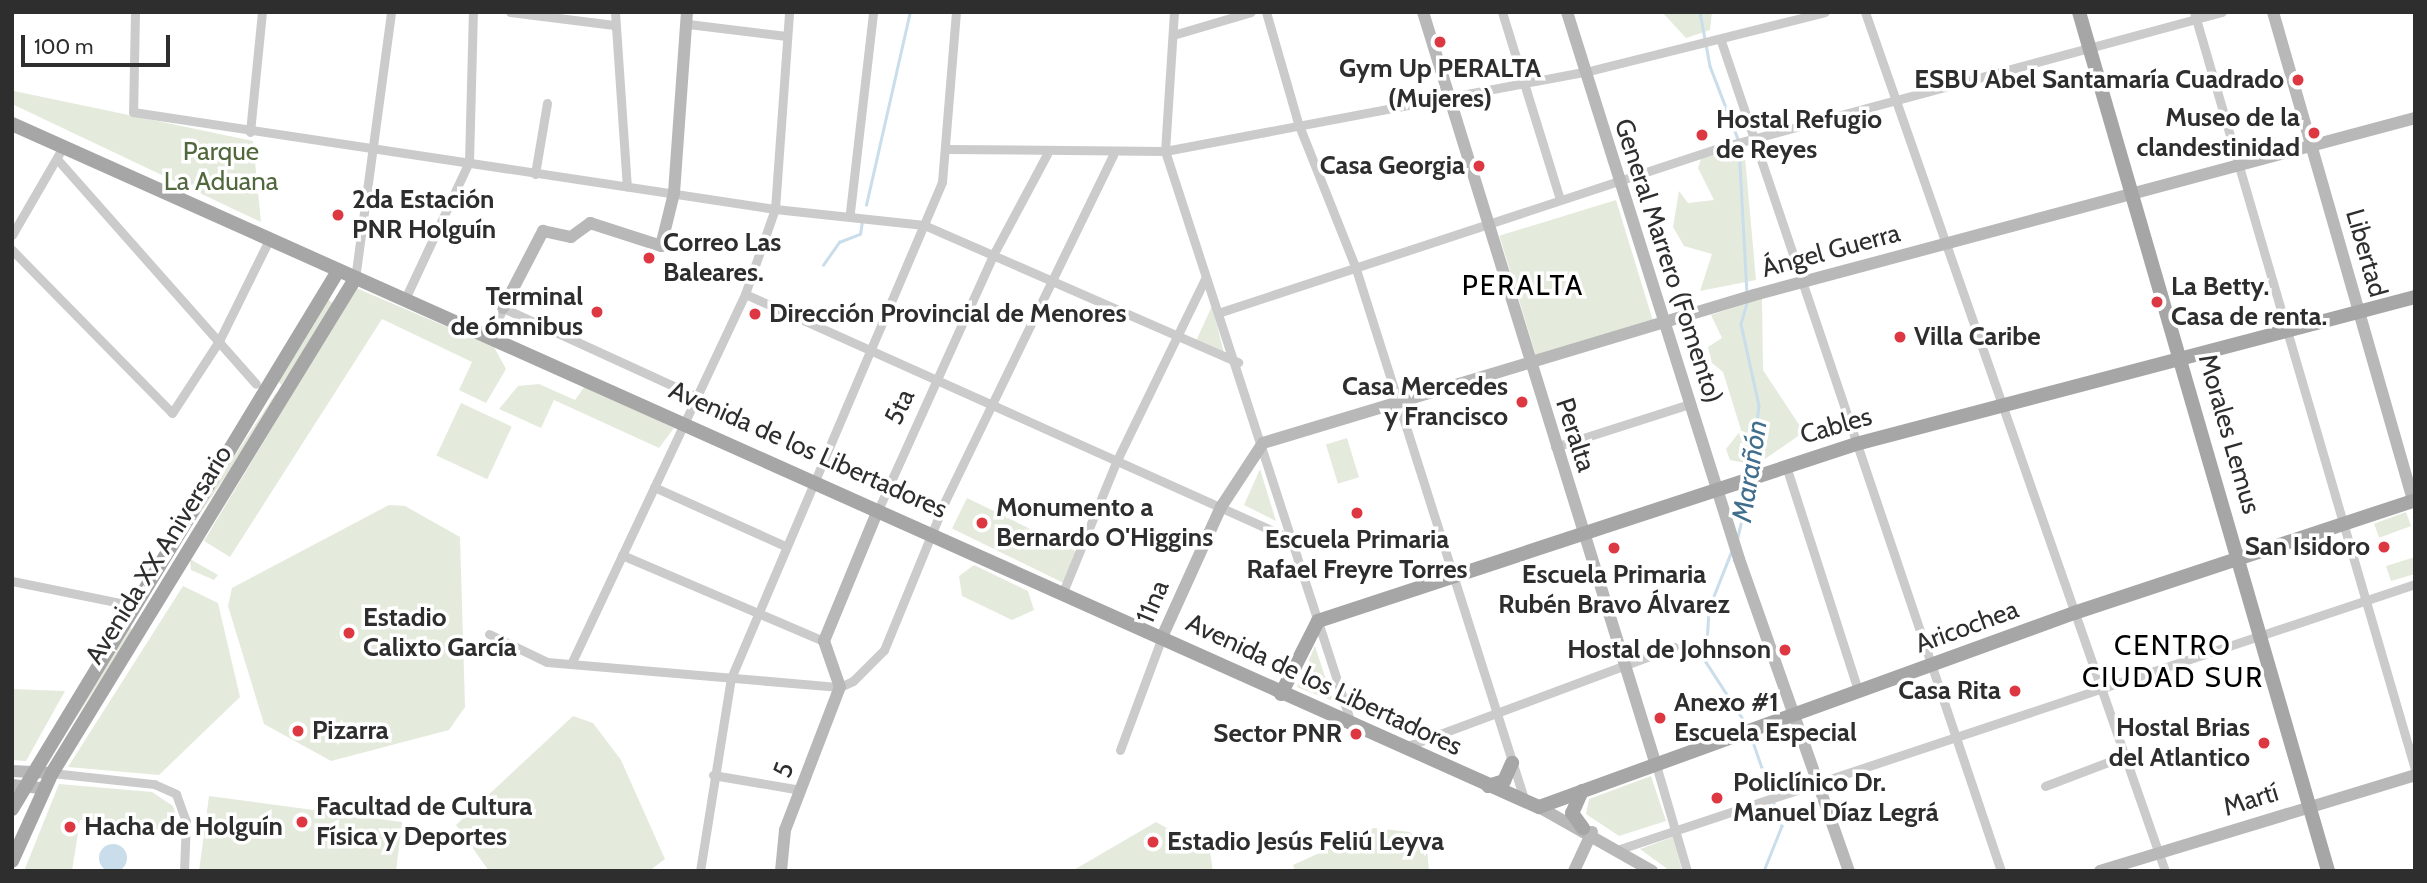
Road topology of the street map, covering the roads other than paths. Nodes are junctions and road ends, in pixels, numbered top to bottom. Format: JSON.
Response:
{"nodes":[{"id":1,"x":135,"y":12,"type":"edge"},
{"id":2,"x":262,"y":12,"type":"edge"},
{"id":3,"x":391,"y":12,"type":"edge"},
{"id":4,"x":473,"y":12,"type":"edge"},
{"id":5,"x":510,"y":12,"type":"edge"},
{"id":6,"x":615,"y":12,"type":"edge"},
{"id":7,"x":789,"y":12,"type":"edge"},
{"id":8,"x":873,"y":12,"type":"edge"},
{"id":9,"x":956,"y":12,"type":"edge"},
{"id":10,"x":1174,"y":12,"type":"edge"},
{"id":11,"x":1251,"y":12,"type":"edge"},
{"id":12,"x":1266,"y":12,"type":"edge"},
{"id":13,"x":1423,"y":12,"type":"edge"},
{"id":14,"x":1502,"y":12,"type":"edge"},
{"id":15,"x":1567,"y":12,"type":"edge"},
{"id":16,"x":1825,"y":12,"type":"edge"},
{"id":17,"x":1865,"y":12,"type":"edge"},
{"id":18,"x":2079,"y":12,"type":"edge"},
{"id":19,"x":2222,"y":12,"type":"edge"},
{"id":20,"x":2273,"y":12,"type":"edge"},
{"id":21,"x":524,"y":13,"type":"edge"},
{"id":22,"x":2195,"y":16,"type":"edge"},
{"id":23,"x":687,"y":18,"type":"edge"},
{"id":24,"x":614,"y":25,"type":"junction"},
{"id":25,"x":1172,"y":35,"type":"junction"},
{"id":26,"x":786,"y":36,"type":"junction"},
{"id":27,"x":1721,"y":41,"type":"junction"},
{"id":28,"x":2088,"y":48,"type":"junction"},
{"id":29,"x":1585,"y":72,"type":"junction"},
{"id":30,"x":1525,"y":83,"type":"junction"},
{"id":31,"x":1449,"y":99,"type":"junction"},
{"id":32,"x":1894,"y":100,"type":"junction"},
{"id":33,"x":547,"y":103,"type":"dead end"},
{"id":34,"x":2415,"y":118,"type":"edge"},
{"id":35,"x":1298,"y":123,"type":"junction"},
{"id":36,"x":12,"y":124,"type":"edge"},
{"id":37,"x":250,"y":132,"type":"junction"},
{"id":38,"x":1753,"y":138,"type":"junction"},
{"id":39,"x":2311,"y":145,"type":"junction"},
{"id":40,"x":377,"y":147,"type":"junction"},
{"id":41,"x":946,"y":149,"type":"junction"},
{"id":42,"x":1165,"y":151,"type":"junction"},
{"id":43,"x":60,"y":153,"type":"junction"},
{"id":44,"x":1047,"y":154,"type":"junction"},
{"id":45,"x":1112,"y":155,"type":"junction"},
{"id":46,"x":469,"y":162,"type":"junction"},
{"id":47,"x":2239,"y":164,"type":"junction"},
{"id":48,"x":535,"y":174,"type":"junction"},
{"id":49,"x":1619,"y":180,"type":"junction"},
{"id":50,"x":627,"y":187,"type":"junction"},
{"id":51,"x":2130,"y":193,"type":"junction"},
{"id":52,"x":674,"y":194,"type":"junction"},
{"id":53,"x":1560,"y":199,"type":"junction"},
{"id":54,"x":775,"y":209,"type":"junction"},
{"id":55,"x":850,"y":212,"type":"junction"},
{"id":56,"x":1488,"y":224,"type":"junction"},
{"id":57,"x":924,"y":225,"type":"junction"},
{"id":58,"x":12,"y":235,"type":"edge"},
{"id":59,"x":269,"y":240,"type":"junction"},
{"id":60,"x":1943,"y":244,"type":"junction"},
{"id":61,"x":12,"y":250,"type":"edge"},
{"id":62,"x":992,"y":257,"type":"junction"},
{"id":63,"x":1355,"y":267,"type":"junction"},
{"id":64,"x":338,"y":271,"type":"junction"},
{"id":65,"x":355,"y":279,"type":"junction"},
{"id":66,"x":1205,"y":279,"type":"junction"},
{"id":67,"x":1048,"y":280,"type":"junction"},
{"id":68,"x":1802,"y":282,"type":"junction"},
{"id":69,"x":745,"y":294,"type":"junction"},
{"id":70,"x":2415,"y":297,"type":"edge"},
{"id":71,"x":405,"y":299,"type":"junction"},
{"id":72,"x":503,"y":308,"type":"junction"},
{"id":73,"x":2359,"y":311,"type":"junction"},
{"id":74,"x":1221,"y":312,"type":"junction"},
{"id":75,"x":1661,"y":321,"type":"junction"},
{"id":76,"x":2287,"y":330,"type":"junction"},
{"id":77,"x":491,"y":334,"type":"junction"},
{"id":78,"x":1174,"y":338,"type":"junction"},
{"id":79,"x":219,"y":341,"type":"junction"},
{"id":80,"x":868,"y":349,"type":"junction"},
{"id":81,"x":2182,"y":359,"type":"junction"},
{"id":82,"x":1528,"y":360,"type":"junction"},
{"id":83,"x":1238,"y":362,"type":"junction"},
{"id":84,"x":937,"y":381,"type":"junction"},
{"id":85,"x":256,"y":384,"type":"dead end"},
{"id":86,"x":697,"y":397,"type":"junction"},
{"id":87,"x":1396,"y":400,"type":"junction"},
{"id":88,"x":1690,"y":404,"type":"junction"},
{"id":89,"x":1999,"y":405,"type":"junction"},
{"id":90,"x":990,"y":406,"type":"junction"},
{"id":91,"x":685,"y":422,"type":"junction"},
{"id":92,"x":1263,"y":443,"type":"junction"},
{"id":93,"x":1856,"y":444,"type":"junction"},
{"id":94,"x":1555,"y":447,"type":"junction"},
{"id":95,"x":1117,"y":460,"type":"junction"},
{"id":96,"x":1786,"y":466,"type":"junction"},
{"id":97,"x":814,"y":480,"type":"junction"},
{"id":98,"x":653,"y":486,"type":"junction"},
{"id":99,"x":1717,"y":489,"type":"junction"},
{"id":100,"x":2414,"y":502,"type":"edge"},
{"id":101,"x":1221,"y":507,"type":"junction"},
{"id":102,"x":878,"y":510,"type":"junction"},
{"id":103,"x":2341,"y":523,"type":"junction"},
{"id":104,"x":933,"y":533,"type":"junction"},
{"id":105,"x":1583,"y":536,"type":"junction"},
{"id":106,"x":1291,"y":539,"type":"junction"},
{"id":107,"x":785,"y":546,"type":"junction"},
{"id":108,"x":622,"y":555,"type":"junction"},
{"id":109,"x":2238,"y":558,"type":"junction"},
{"id":110,"x":1450,"y":580,"type":"junction"},
{"id":111,"x":12,"y":581,"type":"edge"},
{"id":112,"x":2415,"y":584,"type":"edge"},
{"id":113,"x":1063,"y":592,"type":"junction"},
{"id":114,"x":2365,"y":599,"type":"junction"},
{"id":115,"x":130,"y":605,"type":"junction"},
{"id":116,"x":757,"y":609,"type":"junction"},
{"id":117,"x":2074,"y":613,"type":"junction"},
{"id":118,"x":1318,"y":621,"type":"junction"},
{"id":119,"x":489,"y":634,"type":"dead end"},
{"id":120,"x":2260,"y":634,"type":"junction"},
{"id":121,"x":1162,"y":637,"type":"junction"},
{"id":122,"x":824,"y":641,"type":"junction"},
{"id":123,"x":1674,"y":647,"type":"dead end"},
{"id":124,"x":571,"y":664,"type":"junction"},
{"id":125,"x":1623,"y":666,"type":"junction"},
{"id":126,"x":1930,"y":666,"type":"junction"},
{"id":127,"x":731,"y":678,"type":"junction"},
{"id":128,"x":840,"y":687,"type":"junction"},
{"id":129,"x":2102,"y":690,"type":"junction"},
{"id":130,"x":1858,"y":693,"type":"junction"},
{"id":131,"x":1281,"y":694,"type":"junction"},
{"id":132,"x":1495,"y":713,"type":"junction"},
{"id":133,"x":1795,"y":714,"type":"junction"},
{"id":134,"x":1352,"y":728,"type":"junction"},
{"id":135,"x":1955,"y":738,"type":"junction"},
{"id":136,"x":1401,"y":749,"type":"junction"},
{"id":137,"x":1121,"y":750,"type":"dead end"},
{"id":138,"x":2124,"y":756,"type":"junction"},
{"id":139,"x":1512,"y":762,"type":"junction"},
{"id":140,"x":1656,"y":765,"type":"junction"},
{"id":141,"x":2415,"y":769,"type":"edge"},
{"id":142,"x":12,"y":771,"type":"edge"},
{"id":143,"x":30,"y":772,"type":"junction"},
{"id":144,"x":51,"y":773,"type":"junction"},
{"id":145,"x":713,"y":775,"type":"junction"},
{"id":146,"x":2415,"y":775,"type":"edge"},
{"id":147,"x":1820,"y":783,"type":"junction"},
{"id":148,"x":17,"y":785,"type":"edge"},
{"id":149,"x":1488,"y":786,"type":"junction"},
{"id":150,"x":2045,"y":786,"type":"dead end"},
{"id":151,"x":43,"y":788,"type":"junction"},
{"id":152,"x":801,"y":790,"type":"junction"},
{"id":153,"x":1582,"y":791,"type":"junction"},
{"id":154,"x":1532,"y":804,"type":"junction"},
{"id":155,"x":2309,"y":806,"type":"junction"},
{"id":156,"x":12,"y":808,"type":"edge"},
{"id":157,"x":1587,"y":830,"type":"junction"},
{"id":158,"x":1676,"y":830,"type":"junction"},
{"id":159,"x":1620,"y":849,"type":"junction"},
{"id":160,"x":2158,"y":853,"type":"junction"},
{"id":161,"x":12,"y":861,"type":"edge"},
{"id":162,"x":184,"y":871,"type":"edge"},
{"id":163,"x":700,"y":871,"type":"edge"},
{"id":164,"x":781,"y":871,"type":"edge"},
{"id":165,"x":1574,"y":871,"type":"edge"},
{"id":166,"x":1652,"y":871,"type":"edge"},
{"id":167,"x":1687,"y":871,"type":"edge"},
{"id":168,"x":1849,"y":871,"type":"edge"},
{"id":169,"x":2001,"y":871,"type":"edge"},
{"id":170,"x":2100,"y":871,"type":"edge"},
{"id":171,"x":2165,"y":871,"type":"edge"},
{"id":172,"x":2328,"y":871,"type":"edge"}],
"edges":[{"from":1,"to":37,"type":"street"},
{"from":2,"to":37,"type":"street"},
{"from":3,"to":40,"type":"street"},
{"from":4,"to":46,"type":"street"},
{"from":5,"to":21,"type":"street"},
{"from":6,"to":24,"type":"street"},
{"from":7,"to":26,"type":"street"},
{"from":8,"to":55,"type":"street"},
{"from":9,"to":41,"type":"street"},
{"from":10,"to":25,"type":"street"},
{"from":11,"to":25,"type":"street"},
{"from":12,"to":35,"type":"street"},
{"from":13,"to":31,"type":"street","name":"Peralta"},
{"from":14,"to":30,"type":"street"},
{"from":15,"to":29,"type":"street","name":"General Marrero (Fomento)"},
{"from":16,"to":27,"type":"street"},
{"from":17,"to":32,"type":"street"},
{"from":18,"to":28,"type":"main road","name":"Morales Lemus"},
{"from":19,"to":22,"type":"street"},
{"from":20,"to":39,"type":"street","name":"Libertad"},
{"from":21,"to":24,"type":"street"},
{"from":22,"to":28,"type":"street"},
{"from":22,"to":47,"type":"street"},
{"from":23,"to":26,"type":"street"},
{"from":23,"to":52,"type":"street"},
{"from":24,"to":50,"type":"street"},
{"from":25,"to":42,"type":"street"},
{"from":26,"to":54,"type":"street"},
{"from":27,"to":29,"type":"street"},
{"from":27,"to":38,"type":"street"},
{"from":28,"to":32,"type":"street"},
{"from":28,"to":51,"type":"main road","name":"Morales Lemus"},
{"from":29,"to":30,"type":"street"},
{"from":29,"to":49,"type":"street","name":"General Marrero (Fomento)"},
{"from":30,"to":31,"type":"street"},
{"from":30,"to":53,"type":"street"},
{"from":31,"to":35,"type":"street"},
{"from":31,"to":56,"type":"street","name":"Peralta"},
{"from":32,"to":38,"type":"street"},
{"from":32,"to":60,"type":"street"},
{"from":33,"to":48,"type":"street"},
{"from":34,"to":39,"type":"street","name":"Ángel Guerra"},
{"from":35,"to":42,"type":"street"},
{"from":35,"to":63,"type":"street"},
{"from":36,"to":43,"type":"main road","name":"Avenida de los Libertadores"},
{"from":37,"to":40,"type":"street"},
{"from":38,"to":49,"type":"street"},
{"from":38,"to":68,"type":"street"},
{"from":39,"to":47,"type":"street","name":"Ángel Guerra"},
{"from":39,"to":73,"type":"street","name":"Libertad"},
{"from":40,"to":46,"type":"street"},
{"from":40,"to":65,"type":"street"},
{"from":41,"to":44,"type":"street"},
{"from":41,"to":57,"type":"street"},
{"from":42,"to":45,"type":"street"},
{"from":42,"to":66,"type":"street"},
{"from":43,"to":58,"type":"street"},
{"from":43,"to":59,"type":"main road","name":"Avenida de los Libertadores"},
{"from":43,"to":79,"type":"street"},
{"from":44,"to":45,"type":"street"},
{"from":44,"to":62,"type":"street","name":"5ta"},
{"from":45,"to":67,"type":"street"},
{"from":46,"to":48,"type":"street"},
{"from":46,"to":71,"type":"street"},
{"from":47,"to":51,"type":"street","name":"Ángel Guerra"},
{"from":47,"to":76,"type":"street"},
{"from":48,"to":50,"type":"street"},
{"from":49,"to":53,"type":"street"},
{"from":49,"to":75,"type":"street","name":"General Marrero (Fomento)"},
{"from":50,"to":52,"type":"street"},
{"from":51,"to":60,"type":"street","name":"Ángel Guerra"},
{"from":51,"to":81,"type":"main road","name":"Morales Lemus"},
{"from":52,"to":54,"type":"street"},
{"from":52,"to":72,"type":"street"},
{"from":53,"to":56,"type":"street"},
{"from":54,"to":55,"type":"street"},
{"from":54,"to":69,"type":"street"},
{"from":55,"to":57,"type":"street"},
{"from":56,"to":63,"type":"street"},
{"from":56,"to":82,"type":"street","name":"Peralta"},
{"from":57,"to":62,"type":"street"},
{"from":57,"to":80,"type":"street"},
{"from":59,"to":64,"type":"main road","name":"Avenida de los Libertadores"},
{"from":59,"to":79,"type":"street"},
{"from":60,"to":68,"type":"street","name":"Ángel Guerra"},
{"from":60,"to":89,"type":"street"},
{"from":61,"to":79,"type":"street"},
{"from":62,"to":67,"type":"street"},
{"from":62,"to":84,"type":"street","name":"5ta"},
{"from":63,"to":74,"type":"street"},
{"from":63,"to":87,"type":"street"},
{"from":64,"to":65,"type":"main road","name":"Avenida de los Libertadores"},
{"from":64,"to":115,"type":"main road","name":"Avenida XX Aniversario"},
{"from":65,"to":71,"type":"main road","name":"Avenida de los Libertadores"},
{"from":65,"to":144,"type":"main road","name":"Avenida XX Aniversario"},
{"from":66,"to":74,"type":"street"},
{"from":66,"to":78,"type":"street"},
{"from":67,"to":78,"type":"street"},
{"from":67,"to":90,"type":"street"},
{"from":68,"to":75,"type":"street","name":"Ángel Guerra"},
{"from":68,"to":93,"type":"street"},
{"from":69,"to":80,"type":"street"},
{"from":69,"to":86,"type":"street"},
{"from":70,"to":73,"type":"main road","name":"Cables"},
{"from":71,"to":77,"type":"main road","name":"Avenida de los Libertadores"},
{"from":72,"to":77,"type":"street"},
{"from":72,"to":86,"type":"street"},
{"from":73,"to":76,"type":"main road","name":"Cables"},
{"from":73,"to":100,"type":"street","name":"Libertad"},
{"from":74,"to":83,"type":"street"},
{"from":75,"to":82,"type":"street","name":"Ángel Guerra"},
{"from":75,"to":88,"type":"street","name":"General Marrero (Fomento)"},
{"from":76,"to":81,"type":"main road","name":"Cables"},
{"from":76,"to":103,"type":"street"},
{"from":77,"to":91,"type":"main road","name":"Avenida de los Libertadores"},
{"from":78,"to":83,"type":"street"},
{"from":78,"to":95,"type":"street"},
{"from":79,"to":85,"type":"street"},
{"from":80,"to":84,"type":"street"},
{"from":80,"to":97,"type":"street"},
{"from":81,"to":89,"type":"main road","name":"Cables"},
{"from":81,"to":109,"type":"main road","name":"Morales Lemus"},
{"from":82,"to":87,"type":"street","name":"Ángel Guerra"},
{"from":82,"to":94,"type":"street","name":"Peralta"},
{"from":83,"to":92,"type":"street"},
{"from":84,"to":90,"type":"street"},
{"from":84,"to":102,"type":"street","name":"5ta"},
{"from":86,"to":91,"type":"street"},
{"from":87,"to":92,"type":"street","name":"Ángel Guerra"},
{"from":87,"to":110,"type":"street"},
{"from":88,"to":94,"type":"street"},
{"from":88,"to":99,"type":"street","name":"General Marrero (Fomento)"},
{"from":89,"to":93,"type":"main road","name":"Cables"},
{"from":89,"to":117,"type":"street"},
{"from":90,"to":95,"type":"street"},
{"from":90,"to":104,"type":"street"},
{"from":91,"to":97,"type":"main road","name":"Avenida de los Libertadores"},
{"from":91,"to":98,"type":"street"},
{"from":92,"to":101,"type":"street","name":"11na"},
{"from":92,"to":106,"type":"street"},
{"from":93,"to":96,"type":"main road","name":"Cables"},
{"from":93,"to":126,"type":"street"},
{"from":94,"to":105,"type":"street","name":"Peralta"},
{"from":95,"to":101,"type":"street"},
{"from":95,"to":113,"type":"street"},
{"from":96,"to":99,"type":"main road","name":"Cables"},
{"from":96,"to":130,"type":"street"},
{"from":97,"to":102,"type":"main road","name":"Avenida de los Libertadores"},
{"from":97,"to":107,"type":"street"},
{"from":98,"to":107,"type":"street"},
{"from":98,"to":108,"type":"street"},
{"from":99,"to":105,"type":"main road","name":"Cables"},
{"from":99,"to":133,"type":"street","name":"General Marrero (Fomento)"},
{"from":100,"to":103,"type":"main road","name":"Aricochea"},
{"from":101,"to":106,"type":"street"},
{"from":101,"to":121,"type":"street","name":"11na"},
{"from":102,"to":104,"type":"main road","name":"Avenida de los Libertadores"},
{"from":102,"to":122,"type":"street","name":"5ta"},
{"from":103,"to":109,"type":"main road","name":"Aricochea"},
{"from":103,"to":114,"type":"street"},
{"from":104,"to":113,"type":"main road","name":"Avenida de los Libertadores"},
{"from":104,"to":128,"type":"street"},
{"from":105,"to":110,"type":"main road","name":"Cables"},
{"from":105,"to":125,"type":"street","name":"Peralta"},
{"from":106,"to":118,"type":"street"},
{"from":107,"to":116,"type":"street"},
{"from":108,"to":116,"type":"street"},
{"from":108,"to":124,"type":"street"},
{"from":109,"to":117,"type":"main road","name":"Aricochea"},
{"from":109,"to":120,"type":"main road","name":"Morales Lemus"},
{"from":110,"to":118,"type":"main road","name":"Cables"},
{"from":110,"to":132,"type":"street"},
{"from":111,"to":115,"type":"street"},
{"from":112,"to":114,"type":"street"},
{"from":113,"to":121,"type":"main road","name":"Avenida de los Libertadores"},
{"from":114,"to":120,"type":"street"},
{"from":114,"to":141,"type":"street"},
{"from":115,"to":143,"type":"main road","name":"Avenida XX Aniversario"},
{"from":116,"to":122,"type":"street"},
{"from":116,"to":127,"type":"street"},
{"from":117,"to":126,"type":"main road","name":"Aricochea"},
{"from":117,"to":129,"type":"street"},
{"from":118,"to":131,"type":"main road"},
{"from":118,"to":134,"type":"street"},
{"from":119,"to":124,"type":"street"},
{"from":120,"to":129,"type":"street"},
{"from":120,"to":155,"type":"main road","name":"Morales Lemus"},
{"from":121,"to":131,"type":"main road","name":"Avenida de los Libertadores"},
{"from":121,"to":137,"type":"street","name":"11na"},
{"from":122,"to":128,"type":"street"},
{"from":123,"to":125,"type":"street"},
{"from":124,"to":127,"type":"street"},
{"from":125,"to":132,"type":"street"},
{"from":125,"to":140,"type":"street","name":"Peralta"},
{"from":126,"to":130,"type":"main road","name":"Aricochea"},
{"from":126,"to":135,"type":"street"},
{"from":127,"to":128,"type":"street"},
{"from":127,"to":145,"type":"street"},
{"from":128,"to":152,"type":"street","name":"5"},
{"from":129,"to":135,"type":"street"},
{"from":129,"to":138,"type":"street"},
{"from":130,"to":133,"type":"main road","name":"Aricochea"},
{"from":131,"to":134,"type":"main road","name":"Avenida de los Libertadores"},
{"from":132,"to":136,"type":"street"},
{"from":132,"to":139,"type":"street"},
{"from":133,"to":140,"type":"main road","name":"Aricochea"},
{"from":133,"to":147,"type":"street"},
{"from":134,"to":136,"type":"main road","name":"Avenida de los Libertadores"},
{"from":135,"to":147,"type":"street"},
{"from":135,"to":169,"type":"street"},
{"from":136,"to":149,"type":"main road","name":"Avenida de los Libertadores"},
{"from":138,"to":150,"type":"street"},
{"from":138,"to":160,"type":"street"},
{"from":139,"to":149,"type":"main road"},
{"from":139,"to":154,"type":"street"},
{"from":140,"to":153,"type":"main road","name":"Aricochea"},
{"from":140,"to":158,"type":"street","name":"Peralta"},
{"from":142,"to":143,"type":"street"},
{"from":143,"to":144,"type":"street"},
{"from":143,"to":148,"type":"main road","name":"Avenida XX Aniversario"},
{"from":144,"to":151,"type":"main road","name":"Avenida XX Aniversario"},
{"from":144,"to":162,"type":"street"},
{"from":145,"to":152,"type":"street"},
{"from":145,"to":163,"type":"street"},
{"from":146,"to":155,"type":"street","name":"Martí"},
{"from":147,"to":158,"type":"street"},
{"from":147,"to":168,"type":"street"},
{"from":148,"to":151,"type":"street"},
{"from":148,"to":156,"type":"main road","name":"Avenida XX Aniversario"},
{"from":149,"to":154,"type":"main road","name":"Avenida de los Libertadores"},
{"from":151,"to":161,"type":"main road","name":"Avenida XX Aniversario"},
{"from":152,"to":164,"type":"street","name":"5"},
{"from":153,"to":154,"type":"main road","name":"Aricochea"},
{"from":153,"to":157,"type":"main road"},
{"from":154,"to":157,"type":"street","name":"Avenida de los Libertadores"},
{"from":155,"to":160,"type":"street","name":"Martí"},
{"from":155,"to":172,"type":"main road","name":"Morales Lemus"},
{"from":157,"to":159,"type":"street","name":"Avenida de los Libertadores"},
{"from":157,"to":165,"type":"street"},
{"from":158,"to":159,"type":"street"},
{"from":158,"to":167,"type":"street","name":"Peralta"},
{"from":159,"to":166,"type":"street","name":"Avenida de los Libertadores"},
{"from":160,"to":170,"type":"street","name":"Martí"},
{"from":160,"to":171,"type":"street"}]}
